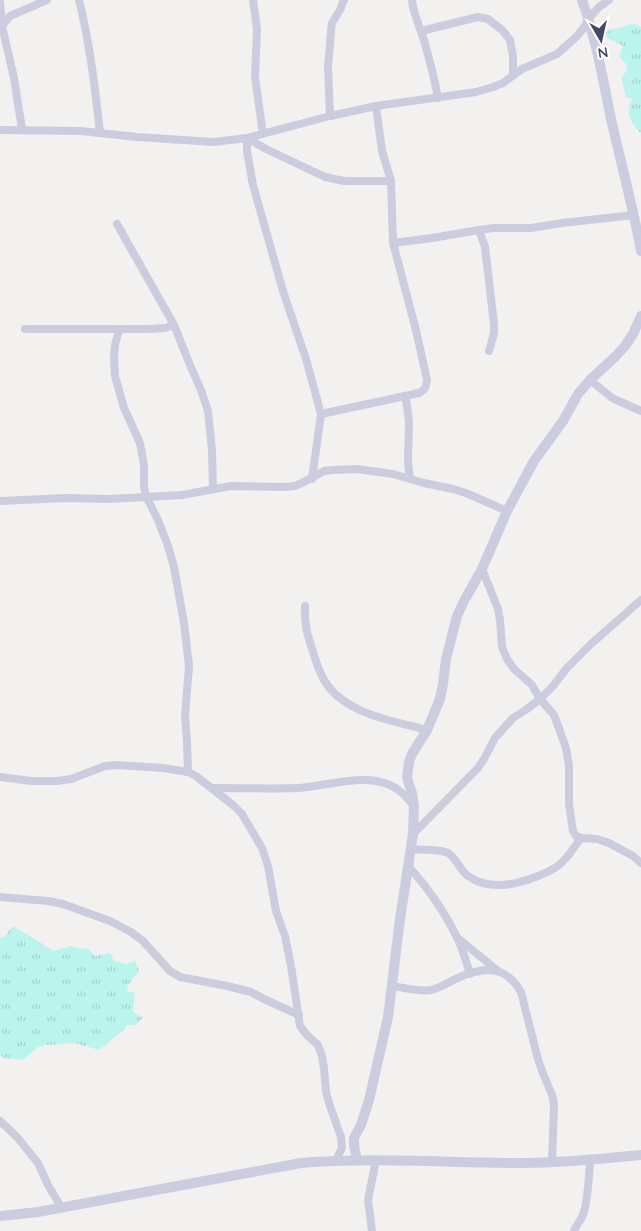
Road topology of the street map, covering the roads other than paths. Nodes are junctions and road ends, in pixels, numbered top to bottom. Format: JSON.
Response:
{"nodes":[{"id":1,"x":47,"y":0,"type":"edge"},
{"id":2,"x":80,"y":0,"type":"edge"},
{"id":3,"x":253,"y":0,"type":"edge"},
{"id":4,"x":344,"y":0,"type":"edge"},
{"id":5,"x":412,"y":0,"type":"edge"},
{"id":6,"x":582,"y":0,"type":"edge"},
{"id":7,"x":609,"y":0,"type":"edge"},
{"id":8,"x":0,"y":2,"type":"edge"},
{"id":9,"x":589,"y":18,"type":"junction"},
{"id":10,"x":1,"y":25,"type":"edge"},
{"id":11,"x":421,"y":31,"type":"junction"},
{"id":12,"x":513,"y":75,"type":"junction"},
{"id":13,"x":438,"y":98,"type":"junction"},
{"id":14,"x":376,"y":106,"type":"junction"},
{"id":15,"x":330,"y":116,"type":"junction"},
{"id":16,"x":22,"y":129,"type":"junction"},
{"id":17,"x":0,"y":130,"type":"edge"},
{"id":18,"x":100,"y":133,"type":"junction"},
{"id":19,"x":264,"y":134,"type":"junction"},
{"id":20,"x":247,"y":138,"type":"junction"},
{"id":21,"x":391,"y":181,"type":"junction"},
{"id":22,"x":637,"y":219,"type":"edge"},
{"id":23,"x":117,"y":224,"type":"dead end"},
{"id":24,"x":479,"y":230,"type":"junction"},
{"id":25,"x":394,"y":243,"type":"junction"},
{"id":26,"x":641,"y":251,"type":"edge"},
{"id":27,"x":641,"y":316,"type":"edge"},
{"id":28,"x":174,"y":325,"type":"junction"},
{"id":29,"x":25,"y":329,"type":"dead end"},
{"id":30,"x":119,"y":330,"type":"junction"},
{"id":31,"x":489,"y":351,"type":"dead end"},
{"id":32,"x":590,"y":380,"type":"junction"},
{"id":33,"x":404,"y":396,"type":"junction"},
{"id":34,"x":641,"y":411,"type":"edge"},
{"id":35,"x":321,"y":414,"type":"junction"},
{"id":36,"x":410,"y":478,"type":"junction"},
{"id":37,"x":312,"y":479,"type":"junction"},
{"id":38,"x":213,"y":489,"type":"junction"},
{"id":39,"x":146,"y":496,"type":"junction"},
{"id":40,"x":0,"y":501,"type":"edge"},
{"id":41,"x":507,"y":511,"type":"junction"},
{"id":42,"x":482,"y":569,"type":"junction"},
{"id":43,"x":641,"y":600,"type":"edge"},
{"id":44,"x":305,"y":606,"type":"dead end"},
{"id":45,"x":540,"y":699,"type":"junction"},
{"id":46,"x":427,"y":730,"type":"junction"},
{"id":47,"x":188,"y":772,"type":"junction"},
{"id":48,"x":0,"y":777,"type":"edge"},
{"id":49,"x":212,"y":788,"type":"junction"},
{"id":50,"x":414,"y":806,"type":"junction"},
{"id":51,"x":413,"y":834,"type":"junction"},
{"id":52,"x":581,"y":838,"type":"junction"},
{"id":53,"x":410,"y":849,"type":"junction"},
{"id":54,"x":641,"y":863,"type":"edge"},
{"id":55,"x":408,"y":866,"type":"junction"},
{"id":56,"x":0,"y":897,"type":"edge"},
{"id":57,"x":456,"y":938,"type":"junction"},
{"id":58,"x":498,"y":971,"type":"junction"},
{"id":59,"x":470,"y":974,"type":"junction"},
{"id":60,"x":392,"y":986,"type":"junction"},
{"id":61,"x":299,"y":1015,"type":"junction"},
{"id":62,"x":0,"y":1121,"type":"edge"},
{"id":63,"x":641,"y":1155,"type":"edge"},
{"id":64,"x":336,"y":1160,"type":"junction"},
{"id":65,"x":357,"y":1160,"type":"junction"},
{"id":66,"x":376,"y":1160,"type":"junction"},
{"id":67,"x":590,"y":1160,"type":"junction"},
{"id":68,"x":552,"y":1163,"type":"junction"},
{"id":69,"x":61,"y":1208,"type":"junction"},
{"id":70,"x":0,"y":1216,"type":"edge"},
{"id":71,"x":372,"y":1231,"type":"edge"},
{"id":72,"x":574,"y":1231,"type":"edge"}],
"edges":[{"from":1,"to":10,"type":"street"},
{"from":2,"to":18,"type":"street"},
{"from":3,"to":19,"type":"street"},
{"from":4,"to":15,"type":"street"},
{"from":5,"to":11,"type":"street"},
{"from":6,"to":9,"type":"street"},
{"from":7,"to":9,"type":"street"},
{"from":8,"to":10,"type":"street"},
{"from":9,"to":12,"type":"street"},
{"from":9,"to":22,"type":"street"},
{"from":10,"to":16,"type":"street"},
{"from":11,"to":12,"type":"street"},
{"from":11,"to":13,"type":"street"},
{"from":12,"to":13,"type":"street"},
{"from":13,"to":14,"type":"street"},
{"from":14,"to":15,"type":"street"},
{"from":14,"to":21,"type":"street"},
{"from":15,"to":19,"type":"street"},
{"from":16,"to":17,"type":"street"},
{"from":16,"to":18,"type":"street"},
{"from":18,"to":20,"type":"street"},
{"from":19,"to":20,"type":"street"},
{"from":20,"to":21,"type":"street"},
{"from":20,"to":35,"type":"street"},
{"from":21,"to":25,"type":"street"},
{"from":22,"to":24,"type":"street"},
{"from":22,"to":26,"type":"street"},
{"from":23,"to":28,"type":"street"},
{"from":24,"to":25,"type":"street"},
{"from":24,"to":31,"type":"street"},
{"from":25,"to":33,"type":"street"},
{"from":27,"to":32,"type":"street"},
{"from":28,"to":30,"type":"street"},
{"from":28,"to":38,"type":"street"},
{"from":29,"to":30,"type":"street"},
{"from":30,"to":39,"type":"street"},
{"from":32,"to":34,"type":"street"},
{"from":32,"to":41,"type":"street"},
{"from":33,"to":35,"type":"street"},
{"from":33,"to":36,"type":"street"},
{"from":35,"to":37,"type":"street"},
{"from":36,"to":37,"type":"street"},
{"from":36,"to":41,"type":"street"},
{"from":37,"to":38,"type":"street"},
{"from":38,"to":39,"type":"street"},
{"from":39,"to":40,"type":"street"},
{"from":39,"to":47,"type":"street"},
{"from":41,"to":42,"type":"street"},
{"from":42,"to":45,"type":"street"},
{"from":42,"to":46,"type":"street"},
{"from":43,"to":45,"type":"street"},
{"from":44,"to":46,"type":"street"},
{"from":45,"to":51,"type":"street"},
{"from":45,"to":52,"type":"street"},
{"from":46,"to":50,"type":"street"},
{"from":47,"to":48,"type":"street"},
{"from":47,"to":49,"type":"street"},
{"from":49,"to":50,"type":"street"},
{"from":49,"to":61,"type":"street"},
{"from":50,"to":51,"type":"street"},
{"from":51,"to":53,"type":"street"},
{"from":52,"to":53,"type":"street"},
{"from":52,"to":54,"type":"street"},
{"from":53,"to":55,"type":"street"},
{"from":55,"to":57,"type":"street"},
{"from":55,"to":60,"type":"street"},
{"from":56,"to":61,"type":"street"},
{"from":57,"to":58,"type":"street"},
{"from":57,"to":59,"type":"street"},
{"from":58,"to":59,"type":"street"},
{"from":58,"to":68,"type":"street"},
{"from":59,"to":60,"type":"street"},
{"from":60,"to":65,"type":"street"},
{"from":61,"to":64,"type":"street"},
{"from":62,"to":69,"type":"street"},
{"from":63,"to":67,"type":"street"},
{"from":64,"to":65,"type":"street"},
{"from":64,"to":69,"type":"street"},
{"from":65,"to":66,"type":"street"},
{"from":66,"to":68,"type":"street"},
{"from":66,"to":71,"type":"street"},
{"from":67,"to":68,"type":"street"},
{"from":67,"to":72,"type":"street"},
{"from":69,"to":70,"type":"street"}]}
